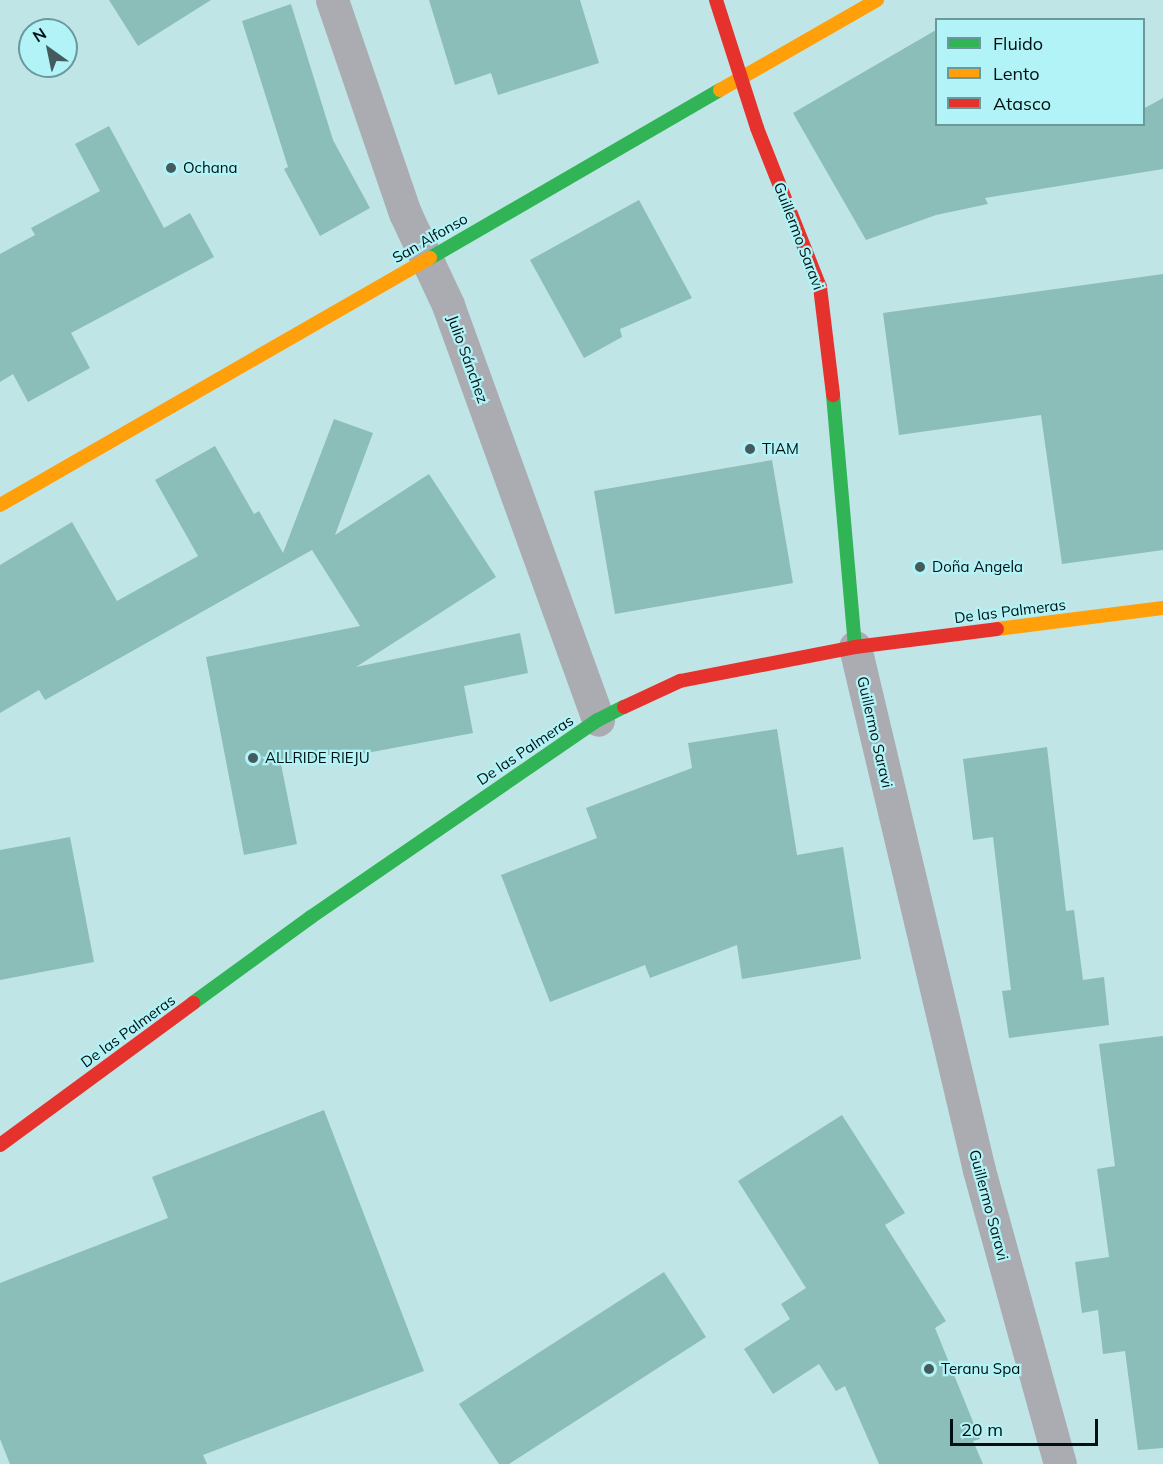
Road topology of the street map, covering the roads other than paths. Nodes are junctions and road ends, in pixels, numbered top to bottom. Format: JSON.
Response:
{"nodes":[{"id":1,"x":332,"y":0,"type":"edge"},
{"id":2,"x":716,"y":0,"type":"edge"},
{"id":3,"x":877,"y":0,"type":"edge"},
{"id":4,"x":742,"y":80,"type":"junction"},
{"id":5,"x":425,"y":260,"type":"junction"},
{"id":6,"x":0,"y":505,"type":"edge"},
{"id":7,"x":1163,"y":608,"type":"edge"},
{"id":8,"x":855,"y":647,"type":"junction"},
{"id":9,"x":598,"y":720,"type":"junction"},
{"id":10,"x":0,"y":1145,"type":"edge"},
{"id":11,"x":1060,"y":1464,"type":"edge"}],
"edges":[{"from":1,"to":5,"type":"street","name":"Julio Sánchez"},
{"from":2,"to":4,"type":"street","name":"Guillermo Saravi"},
{"from":3,"to":4,"type":"street","name":"San Alfonso"},
{"from":4,"to":5,"type":"street","name":"San Alfonso"},
{"from":4,"to":8,"type":"street","name":"Guillermo Saravi"},
{"from":5,"to":6,"type":"street","name":"San Alfonso"},
{"from":5,"to":9,"type":"street","name":"Julio Sánchez"},
{"from":7,"to":8,"type":"street","name":"De las Palmeras"},
{"from":8,"to":9,"type":"street","name":"De las Palmeras"},
{"from":8,"to":11,"type":"street","name":"Guillermo Saravi"},
{"from":9,"to":10,"type":"street","name":"De las Palmeras"}]}
